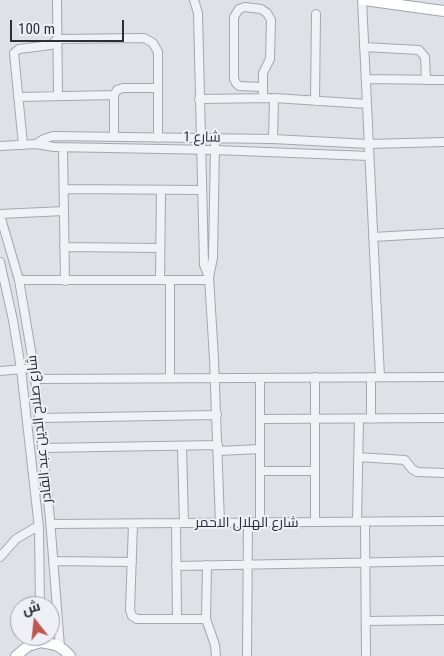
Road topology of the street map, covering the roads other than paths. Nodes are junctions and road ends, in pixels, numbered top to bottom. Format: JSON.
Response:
{"nodes":[{"id":1,"x":57,"y":0,"type":"edge"},
{"id":2,"x":194,"y":0,"type":"edge"},
{"id":3,"x":363,"y":0,"type":"edge"},
{"id":4,"x":444,"y":11,"type":"edge"},
{"id":5,"x":316,"y":14,"type":"dead end"},
{"id":6,"x":57,"y":40,"type":"junction"},
{"id":7,"x":364,"y":47,"type":"junction"},
{"id":8,"x":366,"y":79,"type":"junction"},
{"id":9,"x":426,"y":80,"type":"junction"},
{"id":10,"x":444,"y":80,"type":"edge"},
{"id":11,"x":262,"y":87,"type":"junction"},
{"id":12,"x":158,"y":88,"type":"junction"},
{"id":13,"x":58,"y":95,"type":"junction"},
{"id":14,"x":114,"y":95,"type":"junction"},
{"id":15,"x":18,"y":96,"type":"junction"},
{"id":16,"x":263,"y":98,"type":"junction"},
{"id":17,"x":274,"y":98,"type":"junction"},
{"id":18,"x":199,"y":99,"type":"junction"},
{"id":19,"x":315,"y":101,"type":"junction"},
{"id":20,"x":367,"y":104,"type":"junction"},
{"id":21,"x":114,"y":137,"type":"junction"},
{"id":22,"x":158,"y":138,"type":"junction"},
{"id":23,"x":200,"y":138,"type":"junction"},
{"id":24,"x":215,"y":138,"type":"junction"},
{"id":25,"x":273,"y":139,"type":"junction"},
{"id":26,"x":444,"y":142,"type":"edge"},
{"id":27,"x":36,"y":144,"type":"junction"},
{"id":28,"x":369,"y":144,"type":"junction"},
{"id":29,"x":22,"y":145,"type":"junction"},
{"id":30,"x":0,"y":146,"type":"edge"},
{"id":31,"x":63,"y":148,"type":"junction"},
{"id":32,"x":201,"y":149,"type":"junction"},
{"id":33,"x":215,"y":150,"type":"junction"},
{"id":34,"x":370,"y":156,"type":"junction"},
{"id":35,"x":64,"y":189,"type":"junction"},
{"id":36,"x":161,"y":190,"type":"junction"},
{"id":37,"x":202,"y":190,"type":"junction"},
{"id":38,"x":64,"y":211,"type":"junction"},
{"id":39,"x":0,"y":214,"type":"edge"},
{"id":40,"x":444,"y":233,"type":"edge"},
{"id":41,"x":373,"y":237,"type":"junction"},
{"id":42,"x":64,"y":247,"type":"junction"},
{"id":43,"x":160,"y":248,"type":"junction"},
{"id":44,"x":0,"y":262,"type":"edge"},
{"id":45,"x":209,"y":279,"type":"junction"},
{"id":46,"x":19,"y":280,"type":"junction"},
{"id":47,"x":160,"y":280,"type":"junction"},
{"id":48,"x":170,"y":280,"type":"junction"},
{"id":49,"x":65,"y":281,"type":"junction"},
{"id":50,"x":34,"y":368,"type":"junction"},
{"id":51,"x":21,"y":369,"type":"junction"},
{"id":52,"x":0,"y":371,"type":"edge"},
{"id":53,"x":315,"y":377,"type":"junction"},
{"id":54,"x":371,"y":377,"type":"junction"},
{"id":55,"x":380,"y":377,"type":"junction"},
{"id":56,"x":444,"y":377,"type":"edge"},
{"id":57,"x":170,"y":378,"type":"junction"},
{"id":58,"x":214,"y":378,"type":"junction"},
{"id":59,"x":260,"y":378,"type":"junction"},
{"id":60,"x":36,"y":379,"type":"junction"},
{"id":61,"x":217,"y":415,"type":"junction"},
{"id":62,"x":39,"y":418,"type":"junction"},
{"id":63,"x":315,"y":418,"type":"junction"},
{"id":64,"x":444,"y":418,"type":"edge"},
{"id":65,"x":260,"y":419,"type":"junction"},
{"id":66,"x":359,"y":419,"type":"junction"},
{"id":67,"x":371,"y":419,"type":"junction"},
{"id":68,"x":182,"y":447,"type":"junction"},
{"id":69,"x":42,"y":448,"type":"junction"},
{"id":70,"x":218,"y":448,"type":"junction"},
{"id":71,"x":260,"y":449,"type":"junction"},
{"id":72,"x":358,"y":457,"type":"junction"},
{"id":73,"x":260,"y":471,"type":"junction"},
{"id":74,"x":315,"y":471,"type":"junction"},
{"id":75,"x":444,"y":473,"type":"edge"},
{"id":76,"x":444,"y":521,"type":"edge"},
{"id":77,"x":248,"y":522,"type":"junction"},
{"id":78,"x":260,"y":522,"type":"junction"},
{"id":79,"x":315,"y":522,"type":"junction"},
{"id":80,"x":361,"y":522,"type":"junction"},
{"id":81,"x":180,"y":523,"type":"junction"},
{"id":82,"x":220,"y":523,"type":"junction"},
{"id":83,"x":50,"y":524,"type":"junction"},
{"id":84,"x":133,"y":524,"type":"junction"},
{"id":85,"x":38,"y":525,"type":"junction"},
{"id":86,"x":0,"y":557,"type":"edge"},
{"id":87,"x":53,"y":561,"type":"junction"},
{"id":88,"x":444,"y":561,"type":"edge"},
{"id":89,"x":132,"y":562,"type":"junction"},
{"id":90,"x":365,"y":562,"type":"junction"},
{"id":91,"x":249,"y":564,"type":"junction"},
{"id":92,"x":207,"y":565,"type":"junction"},
{"id":93,"x":176,"y":566,"type":"junction"},
{"id":94,"x":40,"y":596,"type":"edge"},
{"id":95,"x":177,"y":619,"type":"junction"},
{"id":96,"x":206,"y":620,"type":"junction"},
{"id":97,"x":444,"y":620,"type":"edge"},
{"id":98,"x":366,"y":621,"type":"junction"},
{"id":99,"x":28,"y":646,"type":"edge"},
{"id":100,"x":60,"y":647,"type":"joint"},
{"id":101,"x":16,"y":656,"type":"edge"},
{"id":102,"x":70,"y":656,"type":"edge"},
{"id":103,"x":216,"y":656,"type":"edge"},
{"id":104,"x":247,"y":656,"type":"edge"},
{"id":105,"x":366,"y":656,"type":"edge"}],
"edges":[{"from":1,"to":6,"type":"street"},
{"from":2,"to":18,"type":"street"},
{"from":3,"to":4,"type":"main road"},
{"from":3,"to":7,"type":"street"},
{"from":5,"to":19,"type":"street"},
{"from":6,"to":12,"type":"street"},
{"from":6,"to":13,"type":"street"},
{"from":6,"to":15,"type":"street"},
{"from":7,"to":8,"type":"street"},
{"from":7,"to":9,"type":"street"},
{"from":8,"to":9,"type":"street"},
{"from":8,"to":20,"type":"street"},
{"from":9,"to":10,"type":"street"},
{"from":11,"to":11,"type":"street"},
{"from":11,"to":16,"type":"street"},
{"from":12,"to":14,"type":"street"},
{"from":12,"to":22,"type":"street"},
{"from":13,"to":14,"type":"street"},
{"from":13,"to":15,"type":"street"},
{"from":14,"to":21,"type":"street"},
{"from":15,"to":29,"type":"street"},
{"from":16,"to":17,"type":"street"},
{"from":16,"to":18,"type":"street"},
{"from":17,"to":19,"type":"street"},
{"from":17,"to":25,"type":"street"},
{"from":18,"to":23,"type":"street"},
{"from":19,"to":20,"type":"street"},
{"from":20,"to":28,"type":"street"},
{"from":21,"to":22,"type":"street","name":"شارع 1"},
{"from":21,"to":27,"type":"street","name":"شارع 1"},
{"from":22,"to":23,"type":"street","name":"شارع 1"},
{"from":23,"to":24,"type":"street","name":"شارع 1"},
{"from":23,"to":32,"type":"street"},
{"from":24,"to":25,"type":"street","name":"شارع 1"},
{"from":24,"to":33,"type":"street"},
{"from":25,"to":28,"type":"street","name":"شارع 1"},
{"from":26,"to":28,"type":"street","name":"شارع 1"},
{"from":27,"to":29,"type":"street","name":"شارع 1"},
{"from":27,"to":31,"type":"street","name":"شارع 1"},
{"from":28,"to":34,"type":"street"},
{"from":29,"to":30,"type":"street","name":"شارع 1"},
{"from":31,"to":32,"type":"street","name":"شارع 1"},
{"from":31,"to":35,"type":"street"},
{"from":32,"to":33,"type":"street","name":"شارع 1"},
{"from":32,"to":37,"type":"street"},
{"from":33,"to":34,"type":"street","name":"شارع 1"},
{"from":33,"to":45,"type":"street"},
{"from":34,"to":41,"type":"street"},
{"from":35,"to":36,"type":"street"},
{"from":35,"to":38,"type":"street"},
{"from":36,"to":37,"type":"street"},
{"from":36,"to":43,"type":"street"},
{"from":37,"to":45,"type":"street"},
{"from":38,"to":39,"type":"street"},
{"from":38,"to":42,"type":"street"},
{"from":39,"to":46,"type":"street","name":"شارع صلاح الدين عبد القادر"},
{"from":40,"to":41,"type":"street"},
{"from":41,"to":55,"type":"street"},
{"from":42,"to":43,"type":"street"},
{"from":42,"to":49,"type":"street"},
{"from":43,"to":47,"type":"street"},
{"from":44,"to":51,"type":"street","name":"شارع صلاح الدين عبد القادر"},
{"from":45,"to":48,"type":"street"},
{"from":45,"to":58,"type":"street"},
{"from":46,"to":49,"type":"street"},
{"from":46,"to":50,"type":"street","name":"شارع صلاح الدين عبد القادر"},
{"from":47,"to":48,"type":"street"},
{"from":47,"to":49,"type":"street"},
{"from":48,"to":57,"type":"street"},
{"from":50,"to":51,"type":"street"},
{"from":50,"to":60,"type":"street","name":"شارع صلاح الدين عبد القادر"},
{"from":51,"to":52,"type":"street"},
{"from":51,"to":85,"type":"street","name":"شارع صلاح الدين عبد القادر"},
{"from":53,"to":54,"type":"street"},
{"from":53,"to":59,"type":"street"},
{"from":53,"to":63,"type":"street"},
{"from":54,"to":55,"type":"street"},
{"from":54,"to":67,"type":"street"},
{"from":55,"to":56,"type":"street"},
{"from":57,"to":58,"type":"street"},
{"from":57,"to":60,"type":"street"},
{"from":58,"to":59,"type":"street"},
{"from":58,"to":61,"type":"street"},
{"from":59,"to":65,"type":"street"},
{"from":60,"to":62,"type":"street","name":"شارع صلاح الدين عبد القادر"},
{"from":61,"to":62,"type":"street"},
{"from":61,"to":70,"type":"street"},
{"from":62,"to":69,"type":"street","name":"شارع صلاح الدين عبد القادر"},
{"from":63,"to":65,"type":"street"},
{"from":63,"to":66,"type":"street"},
{"from":63,"to":74,"type":"street"},
{"from":64,"to":67,"type":"street"},
{"from":65,"to":71,"type":"street"},
{"from":66,"to":67,"type":"street"},
{"from":66,"to":72,"type":"street"},
{"from":68,"to":69,"type":"street"},
{"from":68,"to":70,"type":"street"},
{"from":68,"to":81,"type":"street"},
{"from":69,"to":83,"type":"street","name":"شارع صلاح الدين عبد القادر"},
{"from":70,"to":71,"type":"street"},
{"from":70,"to":82,"type":"street"},
{"from":71,"to":73,"type":"street"},
{"from":72,"to":75,"type":"street"},
{"from":72,"to":80,"type":"street"},
{"from":73,"to":74,"type":"street"},
{"from":73,"to":78,"type":"street"},
{"from":74,"to":79,"type":"street"},
{"from":76,"to":80,"type":"street","name":"شارع الهلال الاحمر"},
{"from":77,"to":78,"type":"street","name":"شارع الهلال الاحمر"},
{"from":77,"to":82,"type":"street","name":"شارع الهلال الاحمر"},
{"from":77,"to":91,"type":"street"},
{"from":78,"to":79,"type":"street","name":"شارع الهلال الاحمر"},
{"from":79,"to":80,"type":"street","name":"شارع الهلال الاحمر"},
{"from":80,"to":90,"type":"street"},
{"from":81,"to":82,"type":"street","name":"شارع الهلال الاحمر"},
{"from":81,"to":84,"type":"street","name":"شارع الهلال الاحمر"},
{"from":81,"to":93,"type":"street"},
{"from":83,"to":84,"type":"street","name":"شارع الهلال الاحمر"},
{"from":83,"to":85,"type":"street"},
{"from":83,"to":85,"type":"street"},
{"from":83,"to":87,"type":"street","name":"شارع صلاح الدين عبد القادر"},
{"from":84,"to":89,"type":"street"},
{"from":85,"to":86,"type":"street"},
{"from":85,"to":94,"type":"street","name":"شارع صلاح الدين عبد القادر"},
{"from":87,"to":89,"type":"street"},
{"from":87,"to":100,"type":"street","name":"شارع صلاح الدين عبد القادر"},
{"from":88,"to":90,"type":"street"},
{"from":89,"to":95,"type":"street"},
{"from":90,"to":91,"type":"street"},
{"from":90,"to":98,"type":"street"},
{"from":91,"to":92,"type":"street"},
{"from":91,"to":104,"type":"street"},
{"from":92,"to":93,"type":"street"},
{"from":92,"to":96,"type":"street"},
{"from":93,"to":95,"type":"street"},
{"from":95,"to":96,"type":"street"},
{"from":96,"to":103,"type":"street"},
{"from":97,"to":98,"type":"street"},
{"from":98,"to":105,"type":"street"},
{"from":99,"to":101,"type":"main road"},
{"from":100,"to":102,"type":"main road"}]}
